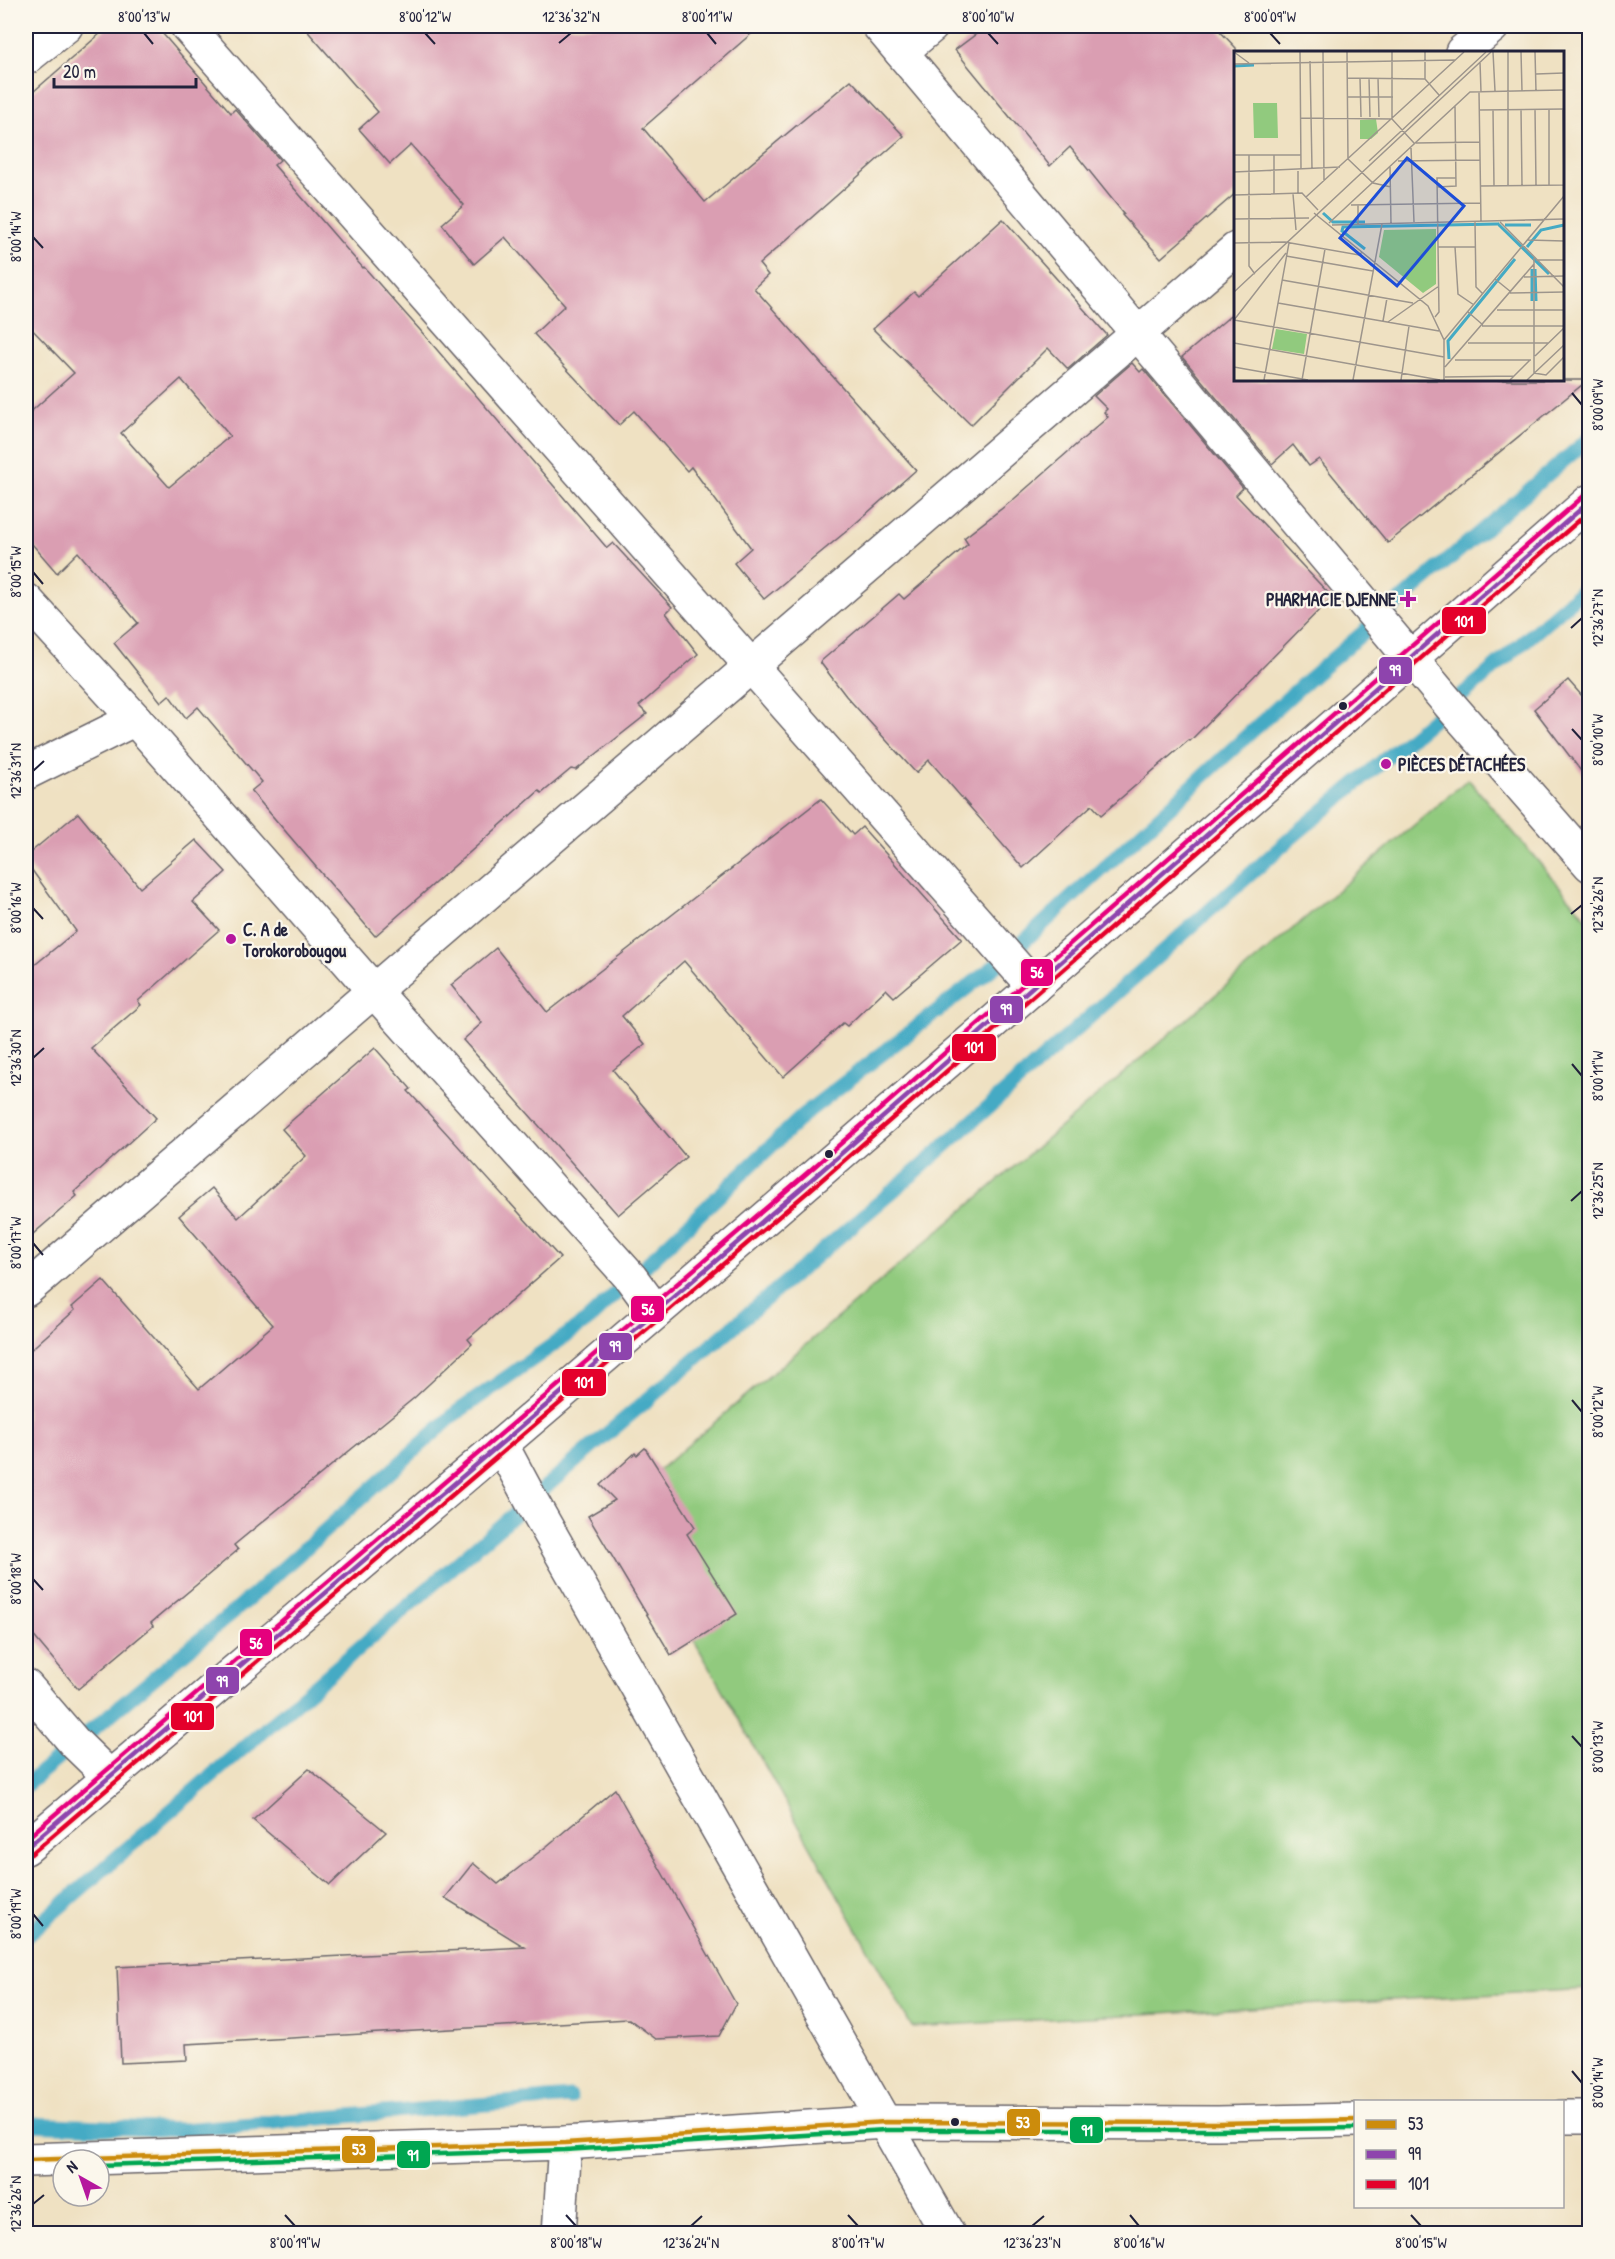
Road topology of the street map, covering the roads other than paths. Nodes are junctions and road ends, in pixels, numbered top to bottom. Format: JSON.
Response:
{"nodes":[{"id":1,"x":66,"y":26,"type":"edge"},
{"id":2,"x":187,"y":26,"type":"edge"},
{"id":3,"x":879,"y":26,"type":"edge"},
{"id":4,"x":932,"y":26,"type":"edge"},
{"id":5,"x":1493,"y":26,"type":"edge"},
{"id":6,"x":1463,"y":51,"type":"edge"},
{"id":7,"x":901,"y":52,"type":"junction"},
{"id":8,"x":26,"y":58,"type":"edge"},
{"id":9,"x":1234,"y":251,"type":"edge"},
{"id":10,"x":1138,"y":333,"type":"junction"},
{"id":11,"x":1590,"y":501,"type":"edge"},
{"id":12,"x":26,"y":600,"type":"edge"},
{"id":13,"x":1411,"y":658,"type":"junction"},
{"id":14,"x":752,"y":667,"type":"junction"},
{"id":15,"x":135,"y":719,"type":"junction"},
{"id":16,"x":26,"y":773,"type":"edge"},
{"id":17,"x":1590,"y":865,"type":"edge"},
{"id":18,"x":1034,"y":987,"type":"junction"},
{"id":19,"x":374,"y":991,"type":"junction"},
{"id":20,"x":26,"y":1290,"type":"edge"},
{"id":21,"x":656,"y":1312,"type":"junction"},
{"id":22,"x":502,"y":1446,"type":"junction"},
{"id":23,"x":26,"y":1686,"type":"edge"},
{"id":24,"x":110,"y":1777,"type":"junction"},
{"id":25,"x":26,"y":1848,"type":"edge"},
{"id":26,"x":1564,"y":2117,"type":"edge"},
{"id":27,"x":1590,"y":2117,"type":"edge"},
{"id":28,"x":1354,"y":2120,"type":"edge"},
{"id":29,"x":885,"y":2121,"type":"junction"},
{"id":30,"x":565,"y":2143,"type":"junction"},
{"id":31,"x":26,"y":2160,"type":"edge"},
{"id":32,"x":559,"y":2234,"type":"edge"},
{"id":33,"x":948,"y":2234,"type":"edge"}],
"edges":[{"from":1,"to":8,"type":"street"},
{"from":2,"to":14,"type":"street"},
{"from":3,"to":7,"type":"street"},
{"from":4,"to":7,"type":"street"},
{"from":5,"to":6,"type":"street"},
{"from":7,"to":10,"type":"street"},
{"from":9,"to":10,"type":"street"},
{"from":10,"to":13,"type":"street"},
{"from":10,"to":14,"type":"street"},
{"from":11,"to":13,"type":"street"},
{"from":12,"to":15,"type":"street"},
{"from":13,"to":17,"type":"street"},
{"from":13,"to":18,"type":"street"},
{"from":14,"to":18,"type":"street"},
{"from":14,"to":19,"type":"street"},
{"from":15,"to":16,"type":"street"},
{"from":15,"to":19,"type":"street"},
{"from":18,"to":21,"type":"street"},
{"from":19,"to":20,"type":"street"},
{"from":19,"to":21,"type":"street"},
{"from":21,"to":22,"type":"street"},
{"from":22,"to":24,"type":"street"},
{"from":22,"to":29,"type":"street"},
{"from":23,"to":24,"type":"street"},
{"from":24,"to":25,"type":"street"},
{"from":26,"to":27,"type":"street"},
{"from":28,"to":29,"type":"street"},
{"from":29,"to":30,"type":"street"},
{"from":29,"to":33,"type":"street"},
{"from":30,"to":31,"type":"street"},
{"from":30,"to":32,"type":"street"}]}
